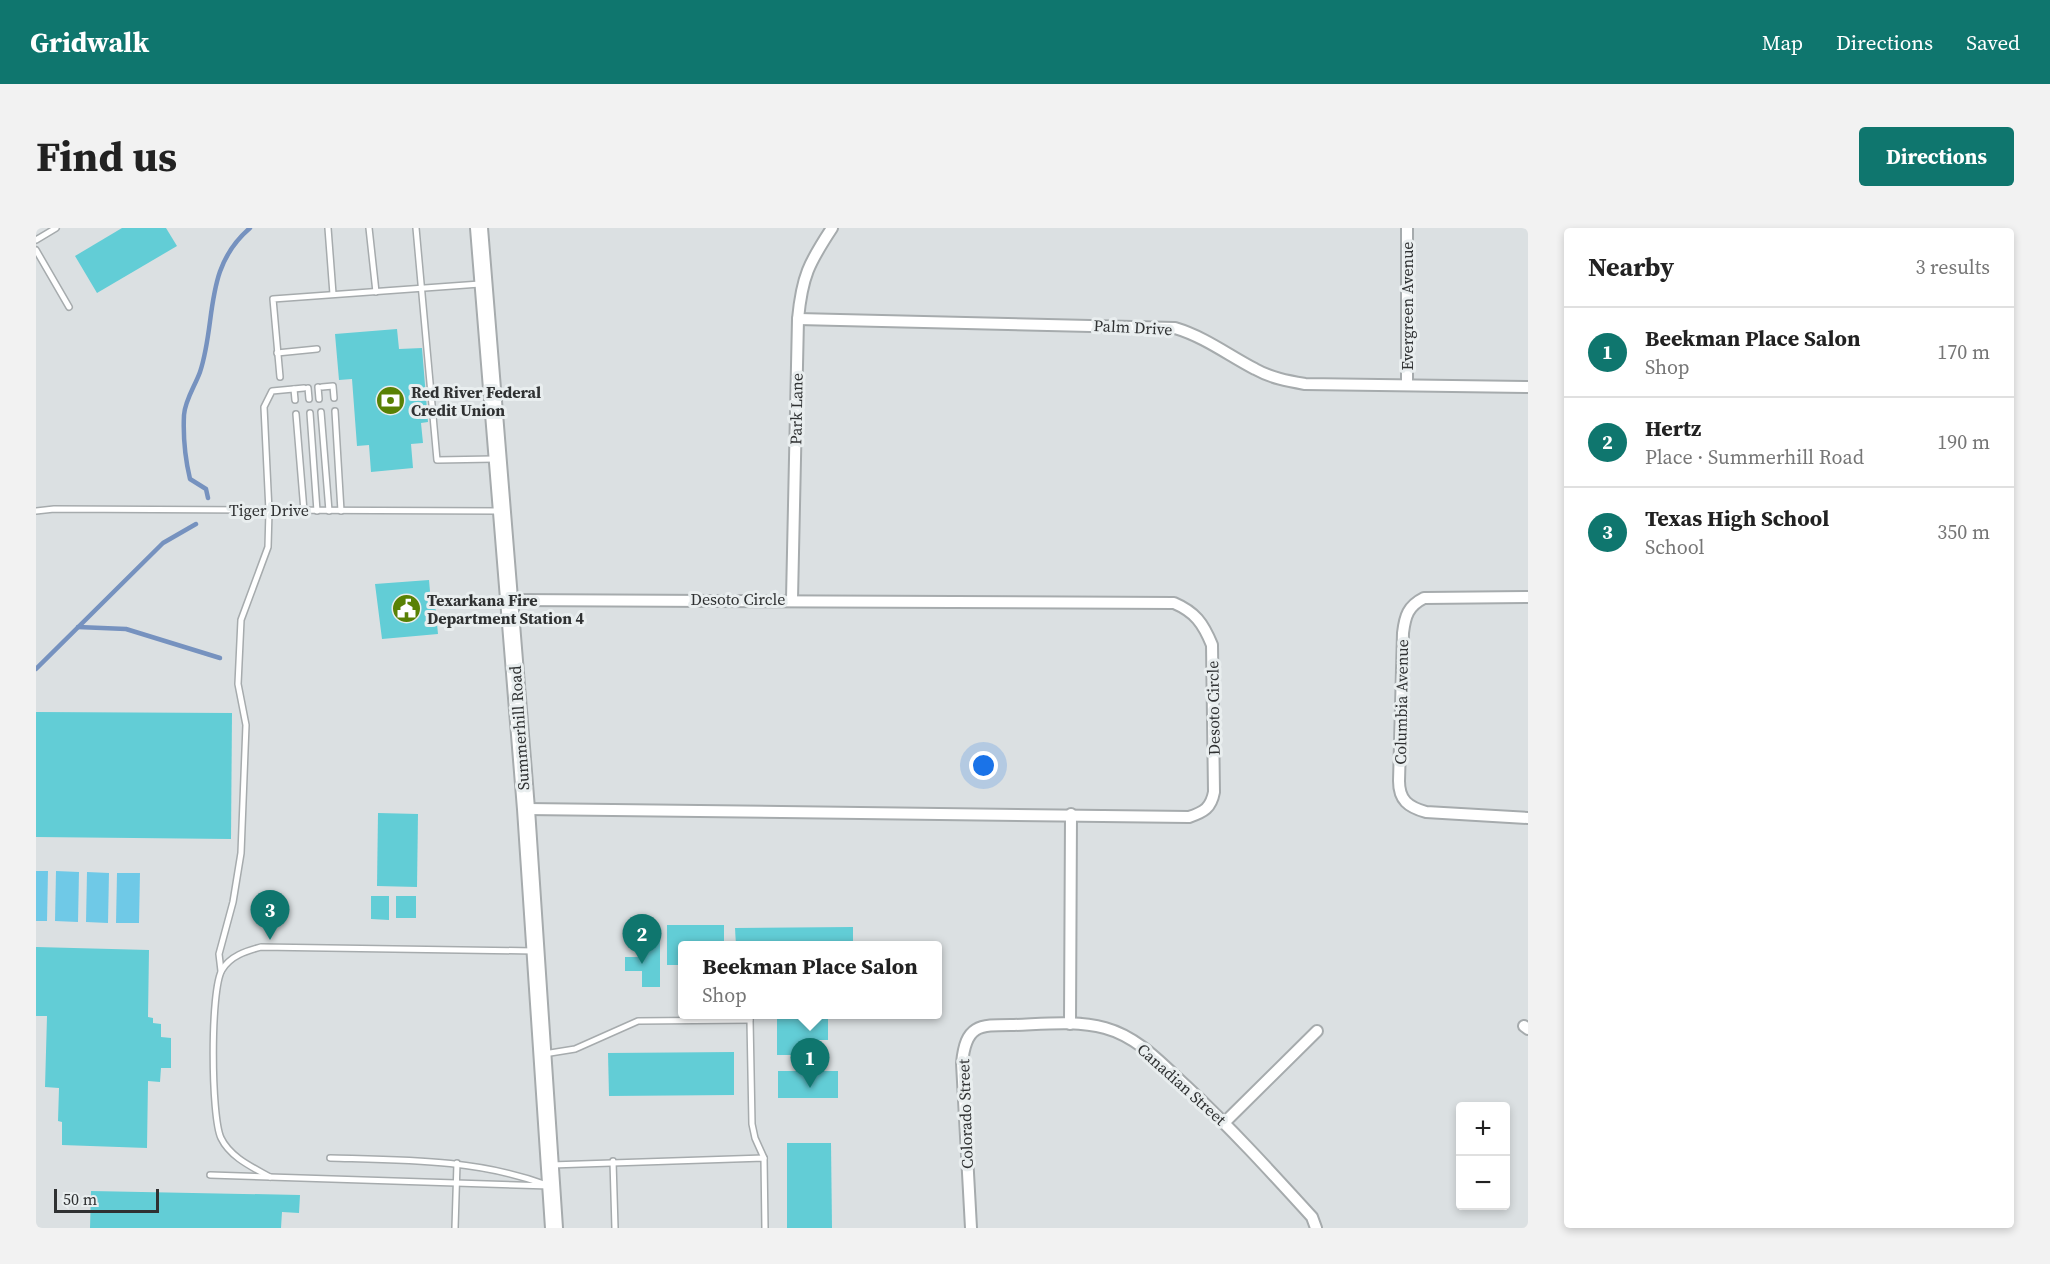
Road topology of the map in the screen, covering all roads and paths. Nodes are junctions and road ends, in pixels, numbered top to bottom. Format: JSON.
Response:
{"nodes":[{"id":1,"x":56,"y":228,"type":"edge"},
{"id":2,"x":328,"y":228,"type":"edge"},
{"id":3,"x":369,"y":228,"type":"edge"},
{"id":4,"x":416,"y":228,"type":"edge"},
{"id":5,"x":479,"y":228,"type":"edge"},
{"id":6,"x":832,"y":228,"type":"edge"},
{"id":7,"x":1407,"y":228,"type":"edge"},
{"id":8,"x":47,"y":231,"type":"edge"},
{"id":9,"x":36,"y":240,"type":"edge"},
{"id":10,"x":36,"y":250,"type":"edge"},
{"id":11,"x":484,"y":284,"type":"junction"},
{"id":12,"x":421,"y":289,"type":"junction"},
{"id":13,"x":376,"y":292,"type":"junction"},
{"id":14,"x":333,"y":294,"type":"junction"},
{"id":15,"x":69,"y":307,"type":"dead end"},
{"id":16,"x":798,"y":319,"type":"junction"},
{"id":17,"x":317,"y":350,"type":"dead end"},
{"id":18,"x":278,"y":353,"type":"junction"},
{"id":19,"x":280,"y":377,"type":"dead end"},
{"id":20,"x":1407,"y":384,"type":"junction"},
{"id":21,"x":1528,"y":387,"type":"edge"},
{"id":22,"x":294,"y":389,"type":"junction"},
{"id":23,"x":334,"y":398,"type":"dead end"},
{"id":24,"x":309,"y":399,"type":"dead end"},
{"id":25,"x":319,"y":399,"type":"dead end"},
{"id":26,"x":295,"y":400,"type":"dead end"},
{"id":27,"x":321,"y":411,"type":"dead end"},
{"id":28,"x":334,"y":411,"type":"dead end"},
{"id":29,"x":310,"y":413,"type":"dead end"},
{"id":30,"x":296,"y":414,"type":"dead end"},
{"id":31,"x":497,"y":458,"type":"junction"},
{"id":32,"x":36,"y":511,"type":"edge"},
{"id":33,"x":269,"y":511,"type":"junction"},
{"id":34,"x":304,"y":511,"type":"junction"},
{"id":35,"x":317,"y":511,"type":"junction"},
{"id":36,"x":330,"y":511,"type":"junction"},
{"id":37,"x":341,"y":511,"type":"junction"},
{"id":38,"x":502,"y":512,"type":"junction"},
{"id":39,"x":1528,"y":597,"type":"edge"},
{"id":40,"x":792,"y":599,"type":"junction"},
{"id":41,"x":510,"y":600,"type":"junction"},
{"id":42,"x":526,"y":809,"type":"junction"},
{"id":43,"x":1071,"y":814,"type":"junction"},
{"id":44,"x":1528,"y":818,"type":"edge"},
{"id":45,"x":535,"y":951,"type":"junction"},
{"id":46,"x":221,"y":971,"type":"junction"},
{"id":47,"x":694,"y":1019,"type":"edge"},
{"id":48,"x":750,"y":1019,"type":"edge"},
{"id":49,"x":1070,"y":1024,"type":"junction"},
{"id":50,"x":1317,"y":1031,"type":"dead end"},
{"id":51,"x":542,"y":1054,"type":"junction"},
{"id":52,"x":1225,"y":1122,"type":"junction"},
{"id":53,"x":330,"y":1158,"type":"dead end"},
{"id":54,"x":764,"y":1158,"type":"junction"},
{"id":55,"x":613,"y":1161,"type":"junction"},
{"id":56,"x":457,"y":1163,"type":"junction"},
{"id":57,"x":550,"y":1165,"type":"junction"},
{"id":58,"x":210,"y":1175,"type":"dead end"},
{"id":59,"x":270,"y":1177,"type":"junction"},
{"id":60,"x":457,"y":1183,"type":"junction"},
{"id":61,"x":551,"y":1186,"type":"junction"},
{"id":62,"x":454,"y":1228,"type":"edge"},
{"id":63,"x":554,"y":1228,"type":"edge"},
{"id":64,"x":615,"y":1228,"type":"edge"},
{"id":65,"x":765,"y":1228,"type":"edge"},
{"id":66,"x":971,"y":1228,"type":"edge"},
{"id":67,"x":1316,"y":1228,"type":"edge"}],
"edges":[{"from":1,"to":8,"type":"lane"},
{"from":2,"to":14,"type":"lane"},
{"from":3,"to":13,"type":"lane"},
{"from":4,"to":12,"type":"lane"},
{"from":5,"to":11,"type":"main road","name":"Summerhill Road"},
{"from":6,"to":16,"type":"street","name":"Park Lane"},
{"from":7,"to":20,"type":"street","name":"Evergreen Avenue"},
{"from":8,"to":9,"type":"lane"},
{"from":10,"to":15,"type":"lane"},
{"from":11,"to":12,"type":"lane"},
{"from":11,"to":31,"type":"main road","name":"Summerhill Road"},
{"from":12,"to":13,"type":"lane"},
{"from":12,"to":31,"type":"lane"},
{"from":13,"to":14,"type":"lane"},
{"from":14,"to":18,"type":"lane"},
{"from":16,"to":20,"type":"street","name":"Palm Drive"},
{"from":16,"to":40,"type":"street","name":"Park Lane"},
{"from":17,"to":18,"type":"lane"},
{"from":18,"to":19,"type":"lane"},
{"from":20,"to":21,"type":"street","name":"Palm Drive"},
{"from":22,"to":24,"type":"lane"},
{"from":22,"to":26,"type":"lane"},
{"from":22,"to":33,"type":"lane"},
{"from":23,"to":25,"type":"lane"},
{"from":27,"to":36,"type":"lane"},
{"from":28,"to":37,"type":"lane"},
{"from":29,"to":35,"type":"lane"},
{"from":30,"to":34,"type":"lane"},
{"from":31,"to":38,"type":"main road","name":"Summerhill Road"},
{"from":32,"to":33,"type":"lane","name":"Tiger Drive"},
{"from":33,"to":34,"type":"lane","name":"Tiger Drive"},
{"from":33,"to":46,"type":"lane"},
{"from":34,"to":35,"type":"lane","name":"Tiger Drive"},
{"from":35,"to":36,"type":"lane","name":"Tiger Drive"},
{"from":36,"to":37,"type":"lane","name":"Tiger Drive"},
{"from":37,"to":38,"type":"lane","name":"Tiger Drive"},
{"from":38,"to":41,"type":"main road","name":"Summerhill Road"},
{"from":39,"to":44,"type":"street","name":"Columbia Avenue"},
{"from":40,"to":41,"type":"street","name":"Desoto Circle"},
{"from":40,"to":43,"type":"street","name":"Desoto Circle"},
{"from":41,"to":42,"type":"main road","name":"Summerhill Road"},
{"from":42,"to":43,"type":"street","name":"Desoto Circle"},
{"from":42,"to":45,"type":"main road","name":"Summerhill Road"},
{"from":43,"to":49,"type":"street"},
{"from":45,"to":46,"type":"lane"},
{"from":45,"to":51,"type":"main road","name":"Summerhill Road"},
{"from":46,"to":59,"type":"lane"},
{"from":47,"to":51,"type":"lane"},
{"from":48,"to":54,"type":"lane"},
{"from":49,"to":52,"type":"street","name":"Canadian Street"},
{"from":49,"to":66,"type":"street","name":"Colorado Street"},
{"from":50,"to":52,"type":"street"},
{"from":51,"to":57,"type":"main road","name":"Summerhill Road"},
{"from":52,"to":67,"type":"street","name":"Canadian Street"},
{"from":53,"to":56,"type":"lane"},
{"from":54,"to":55,"type":"lane"},
{"from":54,"to":65,"type":"lane"},
{"from":55,"to":57,"type":"lane"},
{"from":55,"to":64,"type":"lane"},
{"from":56,"to":60,"type":"lane"},
{"from":56,"to":61,"type":"lane"},
{"from":57,"to":61,"type":"main road","name":"Summerhill Road"},
{"from":58,"to":59,"type":"lane"},
{"from":59,"to":60,"type":"lane"},
{"from":60,"to":61,"type":"lane"},
{"from":60,"to":62,"type":"lane"},
{"from":61,"to":63,"type":"main road","name":"Summerhill Road"}]}
